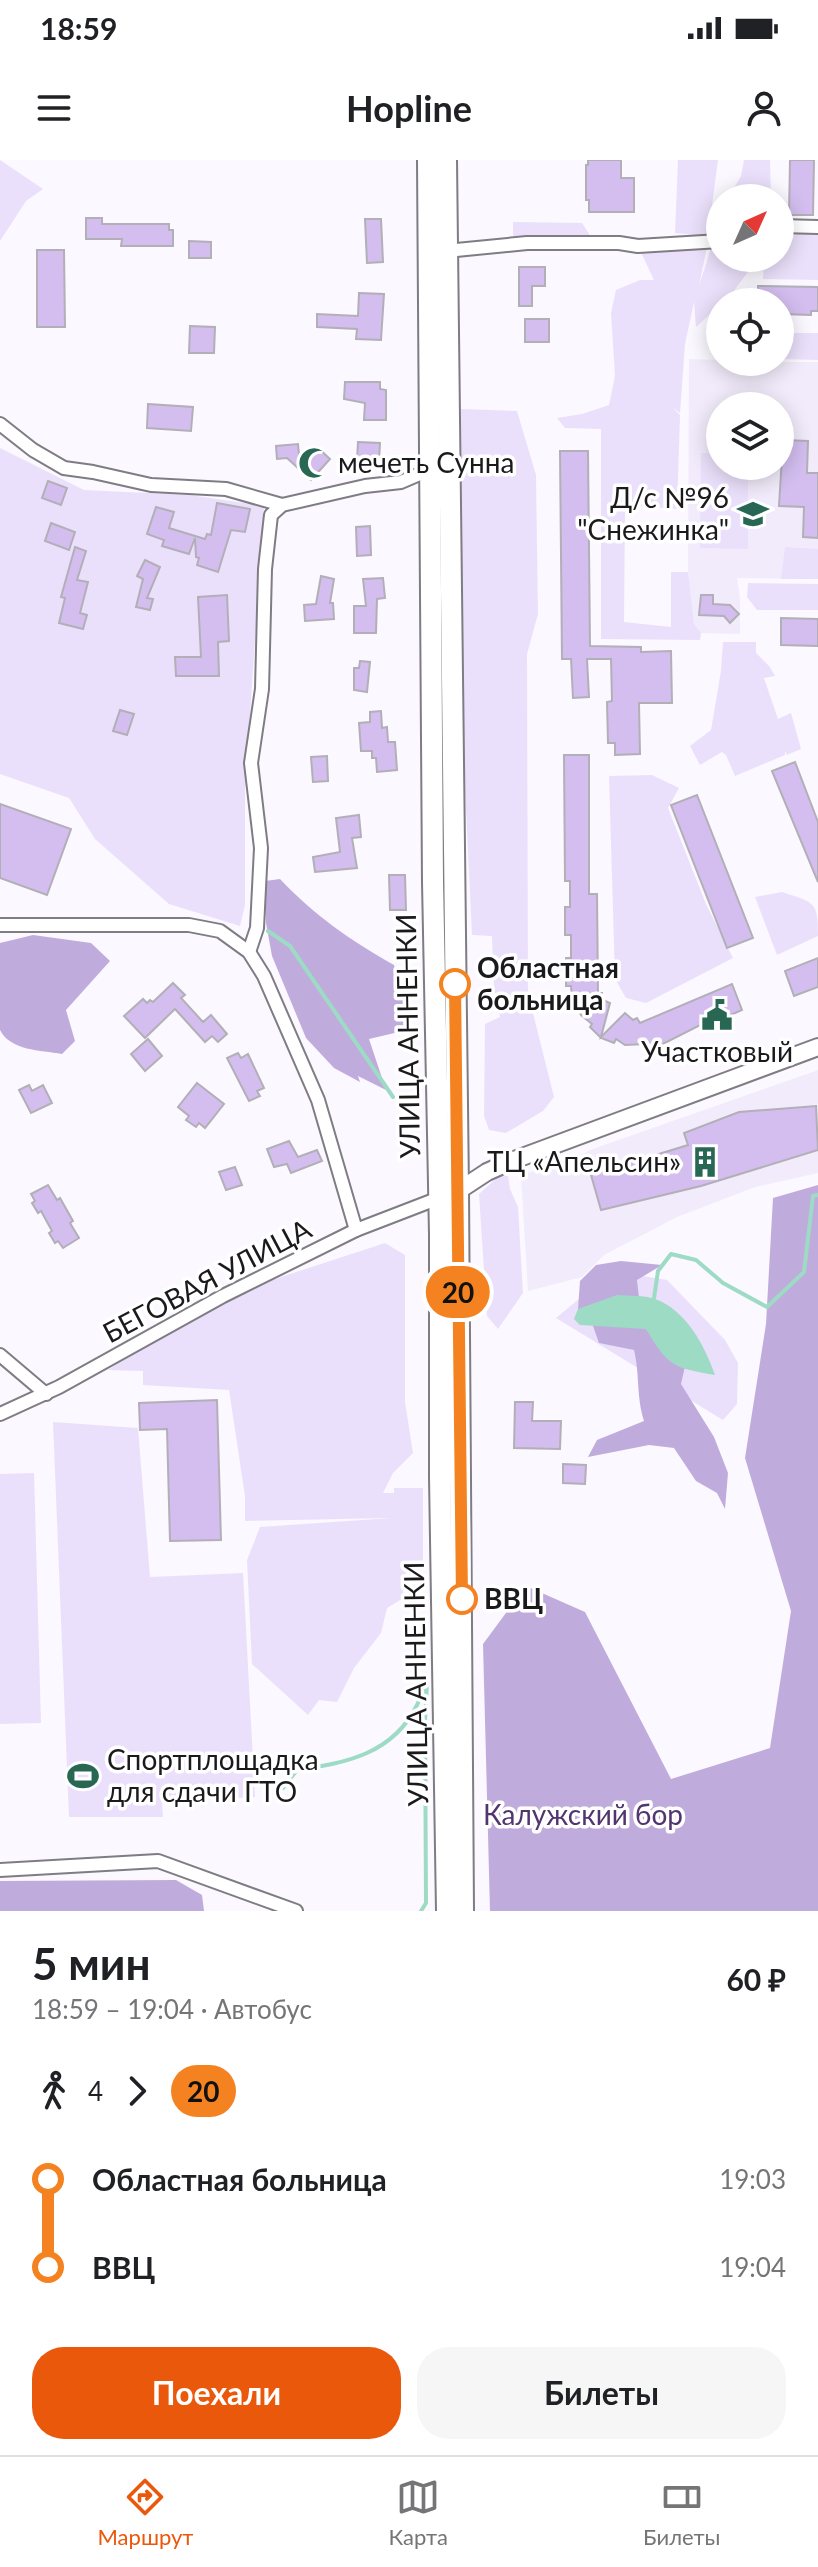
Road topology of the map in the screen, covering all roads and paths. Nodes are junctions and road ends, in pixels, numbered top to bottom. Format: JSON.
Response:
{"nodes":[{"id":1,"x":428,"y":160,"type":"edge"},
{"id":2,"x":446,"y":160,"type":"edge"},
{"id":3,"x":794,"y":226,"type":"edge"},
{"id":4,"x":818,"y":227,"type":"edge"},
{"id":5,"x":706,"y":242,"type":"edge"},
{"id":6,"x":446,"y":251,"type":"junction"},
{"id":7,"x":0,"y":424,"type":"edge"},
{"id":8,"x":429,"y":470,"type":"junction"},
{"id":9,"x":282,"y":505,"type":"junction"},
{"id":10,"x":0,"y":925,"type":"edge"},
{"id":11,"x":249,"y":952,"type":"junction"},
{"id":12,"x":818,"y":1047,"type":"edge"},
{"id":13,"x":449,"y":1194,"type":"junction"},
{"id":14,"x":356,"y":1230,"type":"junction"},
{"id":15,"x":0,"y":1355,"type":"edge"},
{"id":16,"x":46,"y":1394,"type":"junction"},
{"id":17,"x":0,"y":1414,"type":"edge"},
{"id":18,"x":0,"y":1870,"type":"edge"},
{"id":19,"x":296,"y":1911,"type":"edge"},
{"id":20,"x":447,"y":1911,"type":"edge"},
{"id":21,"x":463,"y":1911,"type":"edge"}],
"edges":[{"from":1,"to":8,"type":"main road","name":"УЛИЦА АННЕНКИ"},
{"from":2,"to":6,"type":"main road","name":"УЛИЦА АННЕНКИ"},
{"from":3,"to":4,"type":"street"},
{"from":5,"to":6,"type":"street"},
{"from":6,"to":13,"type":"main road","name":"УЛИЦА АННЕНКИ"},
{"from":7,"to":9,"type":"street"},
{"from":8,"to":9,"type":"street"},
{"from":8,"to":13,"type":"main road","name":"УЛИЦА АННЕНКИ"},
{"from":9,"to":11,"type":"street"},
{"from":10,"to":11,"type":"street"},
{"from":11,"to":14,"type":"street"},
{"from":12,"to":13,"type":"street"},
{"from":13,"to":14,"type":"street","name":"БЕГОВАЯ УЛИЦА"},
{"from":13,"to":20,"type":"main road","name":"УЛИЦА АННЕНКИ"},
{"from":13,"to":21,"type":"main road","name":"УЛИЦА АННЕНКИ"},
{"from":14,"to":16,"type":"street","name":"БЕГОВАЯ УЛИЦА"},
{"from":15,"to":16,"type":"street"},
{"from":16,"to":17,"type":"street","name":"БЕГОВАЯ УЛИЦА"},
{"from":18,"to":19,"type":"street"}]}
